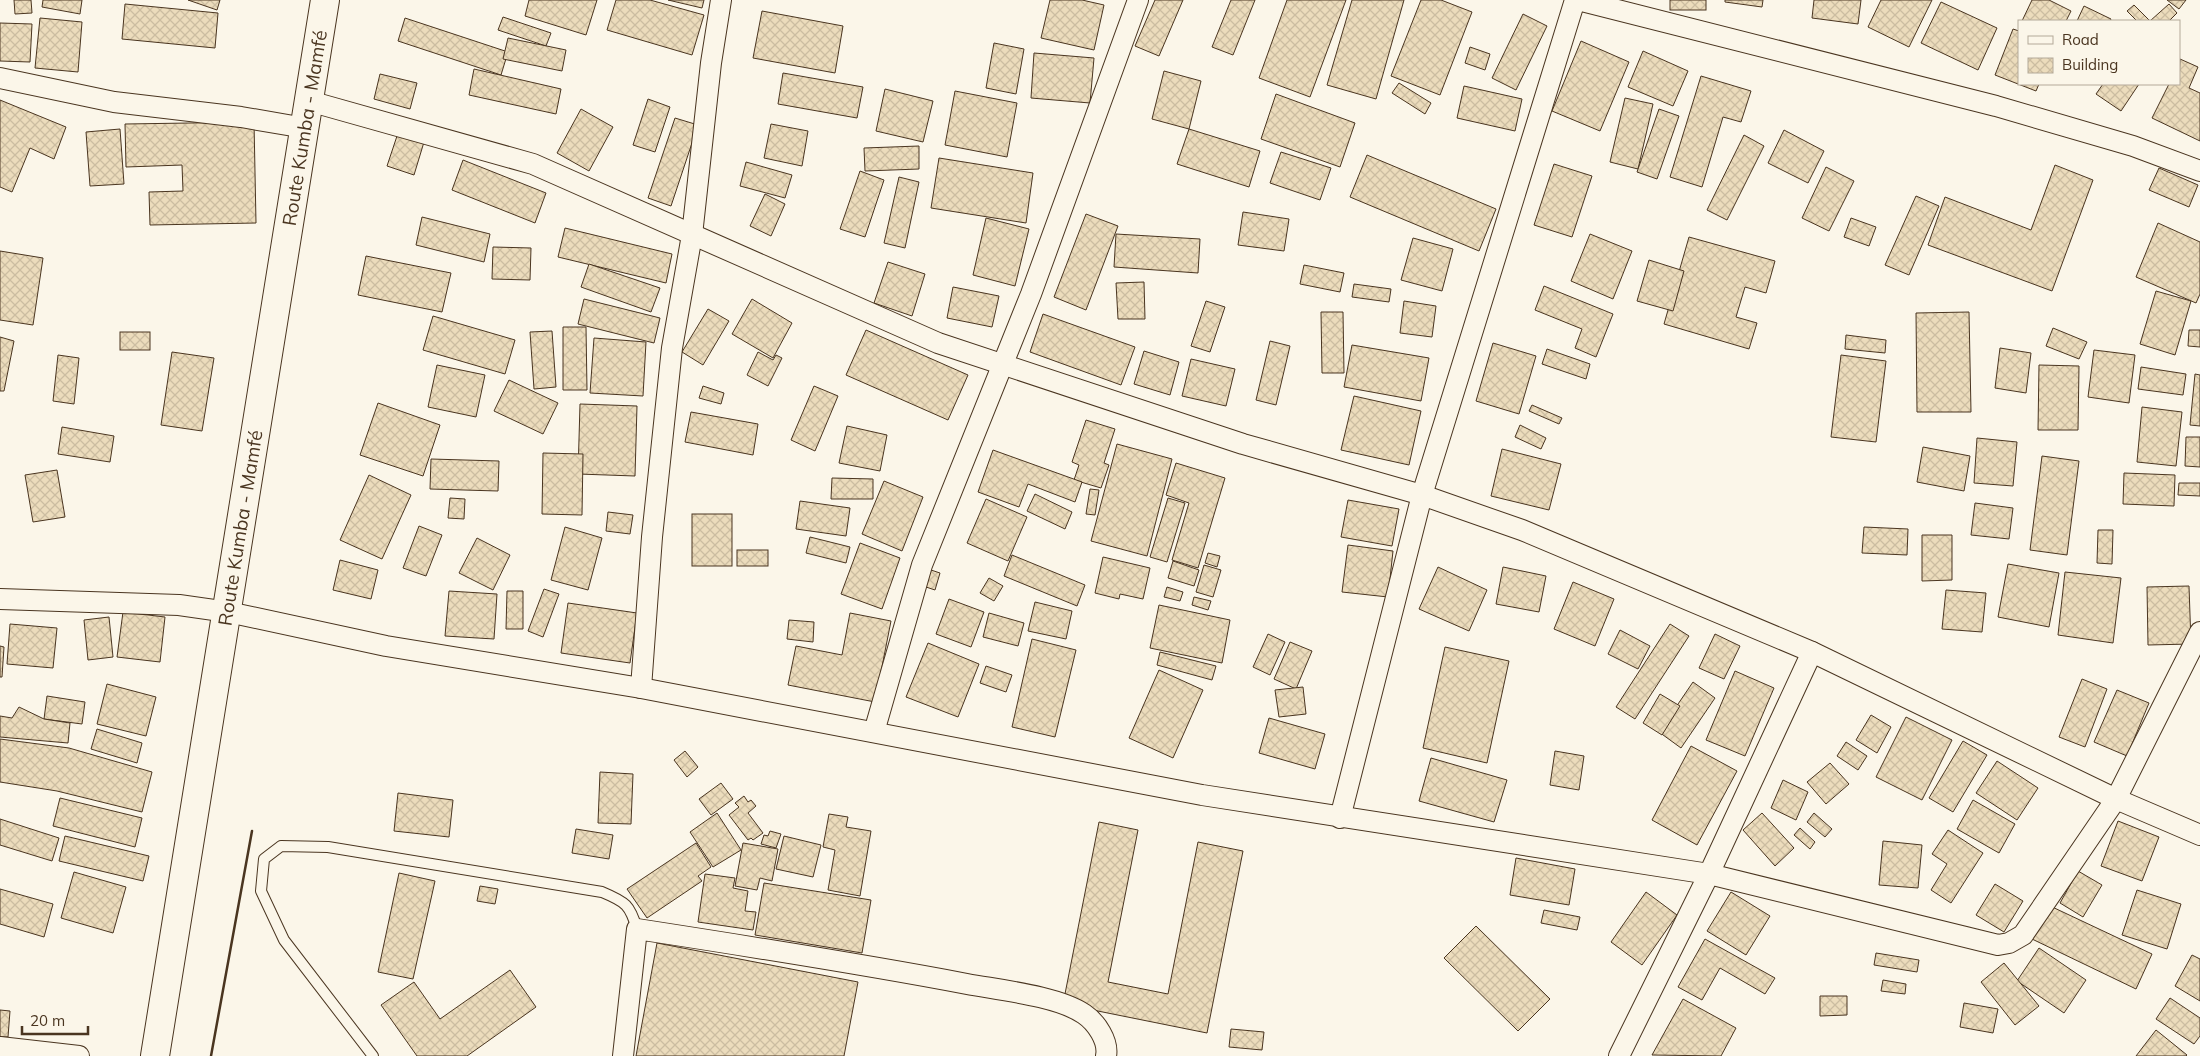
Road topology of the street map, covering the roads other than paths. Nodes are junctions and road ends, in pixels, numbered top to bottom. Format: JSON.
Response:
{"nodes":[{"id":1,"x":325,"y":0,"type":"edge"},
{"id":2,"x":721,"y":0,"type":"edge"},
{"id":3,"x":1138,"y":0,"type":"edge"},
{"id":4,"x":1576,"y":0,"type":"edge"},
{"id":5,"x":0,"y":78,"type":"edge"},
{"id":6,"x":309,"y":102,"type":"junction"},
{"id":7,"x":305,"y":128,"type":"junction"},
{"id":8,"x":2200,"y":171,"type":"edge"},
{"id":9,"x":692,"y":234,"type":"junction"},
{"id":10,"x":1002,"y":364,"type":"junction"},
{"id":11,"x":1422,"y":495,"type":"junction"},
{"id":12,"x":0,"y":600,"type":"edge"},
{"id":13,"x":228,"y":612,"type":"junction"},
{"id":14,"x":2200,"y":632,"type":"edge"},
{"id":15,"x":1812,"y":652,"type":"junction"},
{"id":16,"x":641,"y":688,"type":"junction"},
{"id":17,"x":874,"y":732,"type":"junction"},
{"id":18,"x":2116,"y":799,"type":"junction"},
{"id":19,"x":1340,"y":818,"type":"junction"},
{"id":20,"x":2200,"y":835,"type":"edge"},
{"id":21,"x":1709,"y":874,"type":"junction"},
{"id":22,"x":637,"y":930,"type":"junction"},
{"id":23,"x":0,"y":1046,"type":"edge"},
{"id":24,"x":79,"y":1056,"type":"edge"},
{"id":25,"x":155,"y":1056,"type":"edge"},
{"id":26,"x":373,"y":1056,"type":"edge"},
{"id":27,"x":623,"y":1056,"type":"edge"},
{"id":28,"x":1106,"y":1056,"type":"edge"},
{"id":29,"x":1619,"y":1056,"type":"edge"}],
"edges":[{"from":1,"to":6,"type":"highway","name":"Route Kumba - Mamfé"},
{"from":2,"to":9,"type":"street"},
{"from":3,"to":10,"type":"street"},
{"from":4,"to":8,"type":"street"},
{"from":4,"to":11,"type":"street"},
{"from":5,"to":7,"type":"street"},
{"from":6,"to":7,"type":"highway","name":"Route Kumba - Mamfé"},
{"from":6,"to":9,"type":"street"},
{"from":7,"to":13,"type":"highway","name":"Route Kumba - Mamfé"},
{"from":9,"to":10,"type":"street"},
{"from":9,"to":16,"type":"street"},
{"from":10,"to":11,"type":"street"},
{"from":10,"to":17,"type":"street"},
{"from":11,"to":15,"type":"street"},
{"from":11,"to":19,"type":"street"},
{"from":12,"to":13,"type":"street"},
{"from":13,"to":16,"type":"street"},
{"from":13,"to":25,"type":"highway","name":"Route Kumba - Mamfé"},
{"from":14,"to":18,"type":"street"},
{"from":15,"to":18,"type":"street"},
{"from":15,"to":21,"type":"street"},
{"from":16,"to":17,"type":"street"},
{"from":17,"to":19,"type":"street"},
{"from":18,"to":20,"type":"street"},
{"from":18,"to":21,"type":"street"},
{"from":19,"to":21,"type":"street"},
{"from":21,"to":29,"type":"street"},
{"from":22,"to":26,"type":"lane"},
{"from":22,"to":27,"type":"street"},
{"from":22,"to":28,"type":"street"},
{"from":23,"to":24,"type":"street"}]}
